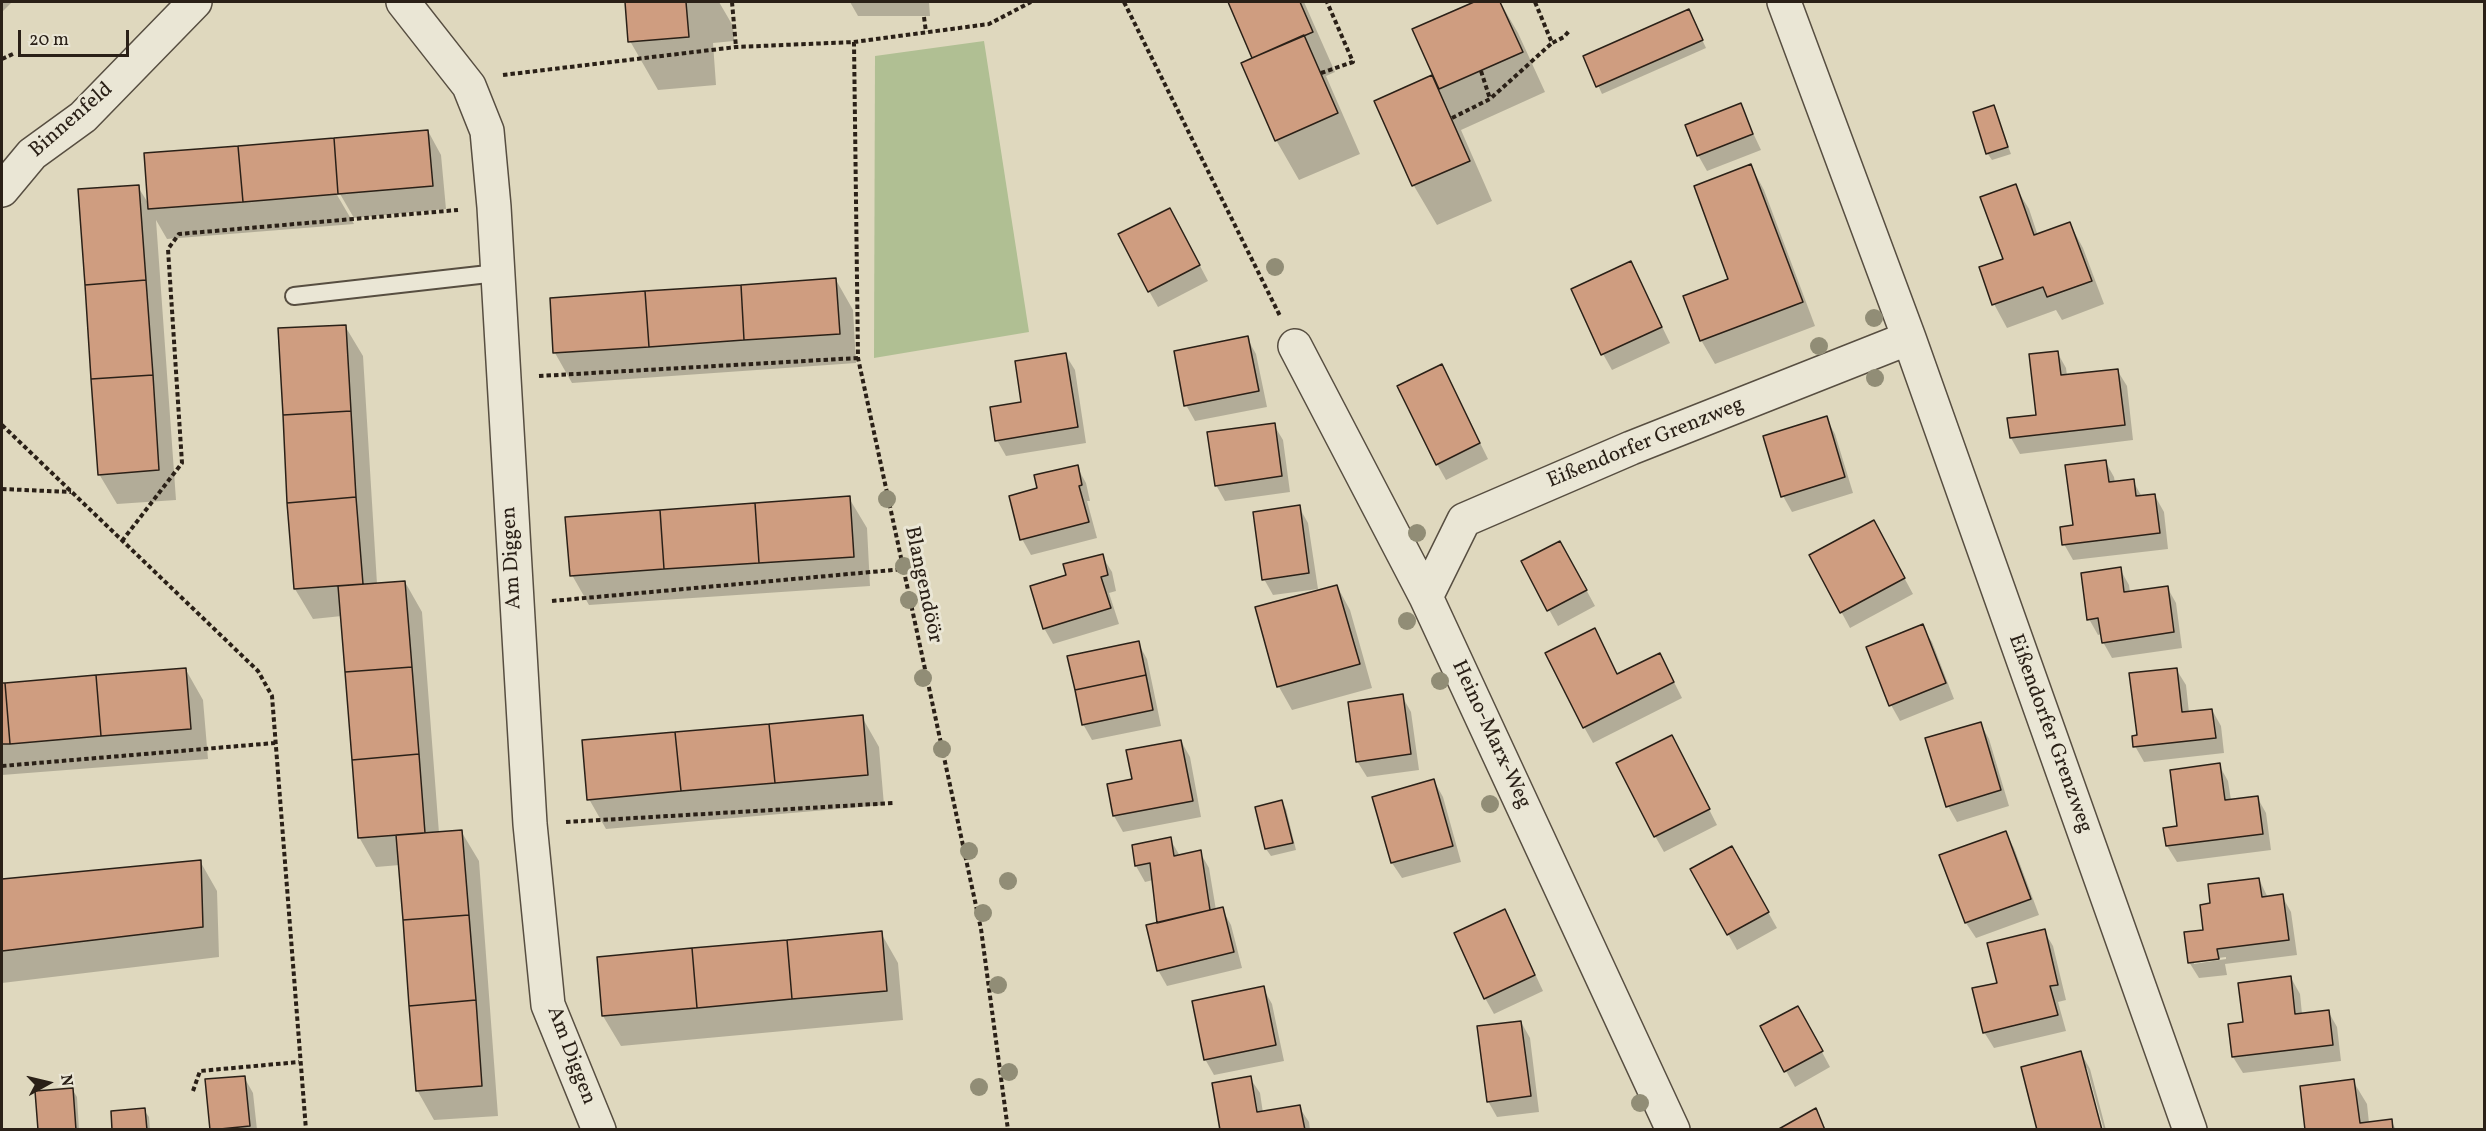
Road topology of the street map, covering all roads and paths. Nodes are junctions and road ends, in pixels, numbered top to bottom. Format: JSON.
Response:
{"nodes":[{"id":1,"x":195,"y":2,"type":"edge"},
{"id":2,"x":403,"y":2,"type":"edge"},
{"id":3,"x":732,"y":2,"type":"edge"},
{"id":4,"x":1031,"y":2,"type":"edge"},
{"id":5,"x":1124,"y":2,"type":"edge"},
{"id":6,"x":1327,"y":2,"type":"edge"},
{"id":7,"x":1534,"y":2,"type":"edge"},
{"id":8,"x":1784,"y":2,"type":"edge"},
{"id":9,"x":924,"y":17,"type":"dead end"},
{"id":10,"x":1569,"y":31,"type":"dead end"},
{"id":11,"x":926,"y":32,"type":"junction"},
{"id":12,"x":854,"y":42,"type":"junction"},
{"id":13,"x":1552,"y":43,"type":"junction"},
{"id":14,"x":736,"y":47,"type":"junction"},
{"id":15,"x":12,"y":54,"type":"dead end"},
{"id":16,"x":2,"y":59,"type":"edge"},
{"id":17,"x":1481,"y":71,"type":"dead end"},
{"id":18,"x":1321,"y":73,"type":"dead end"},
{"id":19,"x":469,"y":86,"type":"junction"},
{"id":20,"x":1490,"y":99,"type":"junction"},
{"id":21,"x":1452,"y":118,"type":"dead end"},
{"id":22,"x":2,"y":190,"type":"edge"},
{"id":23,"x":494,"y":207,"type":"junction"},
{"id":24,"x":497,"y":273,"type":"junction"},
{"id":25,"x":294,"y":296,"type":"dead end"},
{"id":26,"x":1909,"y":338,"type":"junction"},
{"id":27,"x":1295,"y":346,"type":"joint"},
{"id":28,"x":858,"y":358,"type":"junction"},
{"id":29,"x":502,"y":378,"type":"junction"},
{"id":30,"x":2,"y":425,"type":"edge"},
{"id":31,"x":2,"y":489,"type":"edge"},
{"id":32,"x":72,"y":492,"type":"junction"},
{"id":33,"x":122,"y":541,"type":"junction"},
{"id":34,"x":904,"y":569,"type":"junction"},
{"id":35,"x":1426,"y":597,"type":"junction"},
{"id":36,"x":515,"y":605,"type":"junction"},
{"id":37,"x":275,"y":742,"type":"junction"},
{"id":38,"x":2,"y":766,"type":"edge"},
{"id":39,"x":893,"y":803,"type":"dead end"},
{"id":40,"x":530,"y":824,"type":"junction"},
{"id":41,"x":299,"y":1062,"type":"junction"},
{"id":42,"x":193,"y":1091,"type":"dead end"},
{"id":43,"x":306,"y":1130,"type":"edge"},
{"id":44,"x":599,"y":1130,"type":"edge"},
{"id":45,"x":1008,"y":1130,"type":"edge"},
{"id":46,"x":1673,"y":1130,"type":"edge"},
{"id":47,"x":2190,"y":1130,"type":"edge"}],
"edges":[{"from":1,"to":22,"type":"street","name":"Binnenfeld"},
{"from":2,"to":19,"type":"street","name":"Am Diggen"},
{"from":3,"to":14,"type":"path"},
{"from":4,"to":11,"type":"path"},
{"from":5,"to":27,"type":"path"},
{"from":6,"to":18,"type":"path"},
{"from":7,"to":13,"type":"path"},
{"from":8,"to":26,"type":"street","name":"Eißendorfer Grenzweg"},
{"from":9,"to":11,"type":"path"},
{"from":10,"to":13,"type":"path"},
{"from":11,"to":12,"type":"path"},
{"from":12,"to":14,"type":"path"},
{"from":12,"to":28,"type":"path","name":"Blangendöör"},
{"from":13,"to":20,"type":"path"},
{"from":14,"to":19,"type":"path"},
{"from":15,"to":16,"type":"path"},
{"from":17,"to":20,"type":"path"},
{"from":19,"to":23,"type":"street","name":"Am Diggen"},
{"from":20,"to":21,"type":"path"},
{"from":23,"to":24,"type":"street","name":"Am Diggen"},
{"from":23,"to":33,"type":"path"},
{"from":24,"to":25,"type":"lane"},
{"from":24,"to":29,"type":"street","name":"Am Diggen"},
{"from":26,"to":35,"type":"street","name":"Eißendorfer Grenzweg"},
{"from":26,"to":47,"type":"street","name":"Eißendorfer Grenzweg"},
{"from":27,"to":35,"type":"street","name":"Heino-Marx-Weg"},
{"from":28,"to":29,"type":"path"},
{"from":28,"to":34,"type":"path","name":"Blangendöör"},
{"from":29,"to":36,"type":"street","name":"Am Diggen"},
{"from":30,"to":32,"type":"path"},
{"from":31,"to":32,"type":"path"},
{"from":32,"to":33,"type":"path"},
{"from":33,"to":37,"type":"path"},
{"from":34,"to":36,"type":"path"},
{"from":34,"to":45,"type":"path","name":"Blangendöör"},
{"from":35,"to":46,"type":"street","name":"Heino-Marx-Weg"},
{"from":36,"to":40,"type":"street","name":"Am Diggen"},
{"from":37,"to":38,"type":"path"},
{"from":37,"to":41,"type":"path"},
{"from":39,"to":40,"type":"path"},
{"from":40,"to":44,"type":"street","name":"Am Diggen"},
{"from":41,"to":42,"type":"path"},
{"from":41,"to":43,"type":"path"}]}
